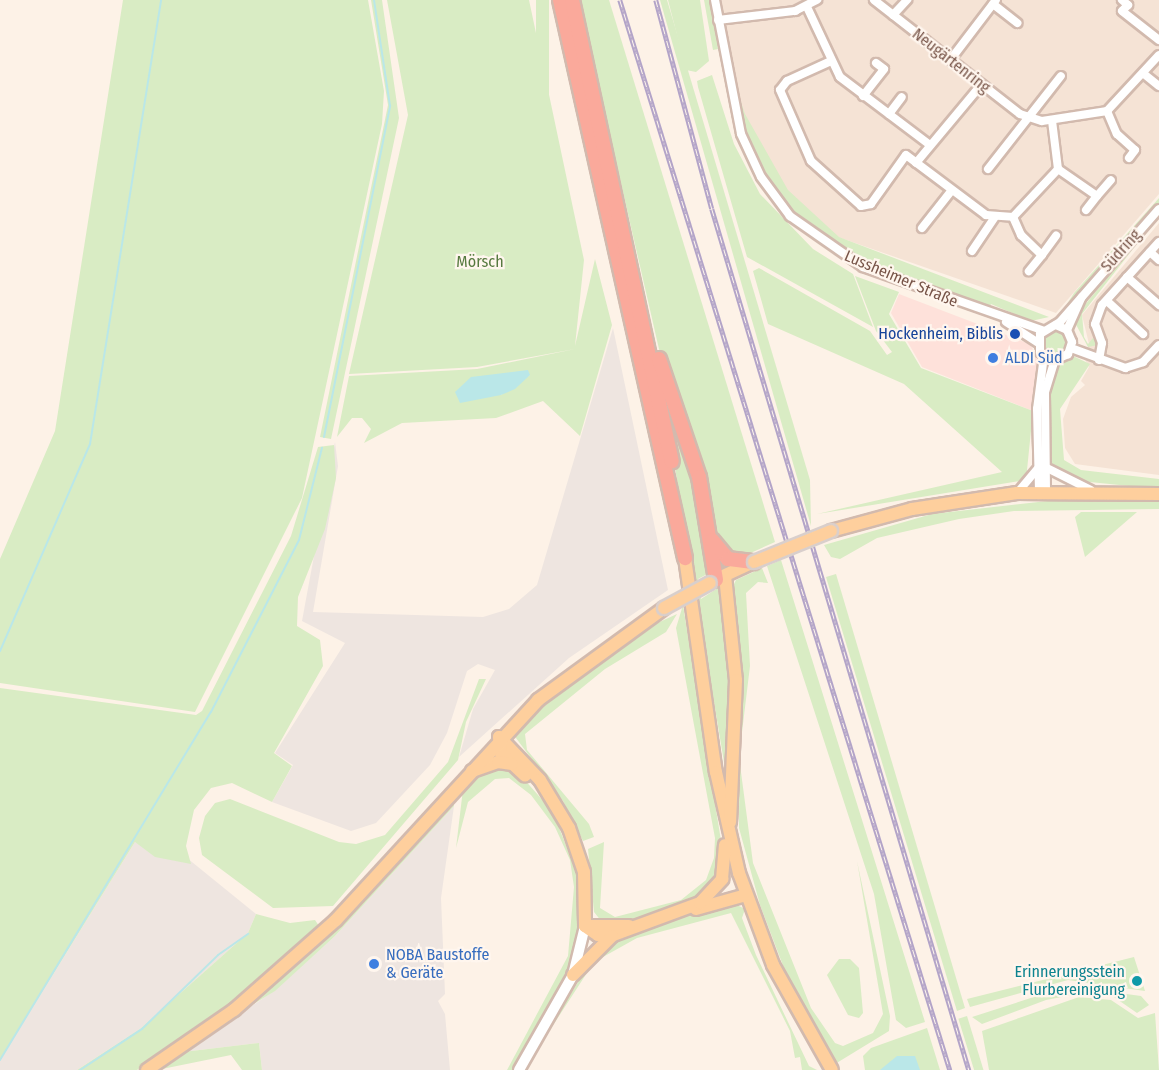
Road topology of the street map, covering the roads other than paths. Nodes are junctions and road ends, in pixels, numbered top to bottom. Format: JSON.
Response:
{"nodes":[{"id":1,"x":560,"y":0,"type":"edge"},
{"id":2,"x":572,"y":0,"type":"edge"},
{"id":3,"x":715,"y":0,"type":"edge"},
{"id":4,"x":817,"y":0,"type":"edge"},
{"id":5,"x":874,"y":0,"type":"edge"},
{"id":6,"x":907,"y":0,"type":"edge"},
{"id":7,"x":1122,"y":0,"type":"edge"},
{"id":8,"x":994,"y":2,"type":"edge"},
{"id":9,"x":807,"y":7,"type":"junction"},
{"id":10,"x":893,"y":15,"type":"junction"},
{"id":11,"x":718,"y":20,"type":"junction"},
{"id":12,"x":736,"y":21,"type":"junction"},
{"id":13,"x":1017,"y":23,"type":"dead end"},
{"id":14,"x":720,"y":30,"type":"junction"},
{"id":15,"x":1159,"y":40,"type":"edge"},
{"id":16,"x":1159,"y":55,"type":"edge"},
{"id":17,"x":951,"y":59,"type":"junction"},
{"id":18,"x":831,"y":61,"type":"junction"},
{"id":19,"x":876,"y":63,"type":"dead end"},
{"id":20,"x":1144,"y":74,"type":"junction"},
{"id":21,"x":1061,"y":76,"type":"dead end"},
{"id":22,"x":981,"y":85,"type":"junction"},
{"id":23,"x":1159,"y":86,"type":"edge"},
{"id":24,"x":863,"y":96,"type":"junction"},
{"id":25,"x":902,"y":97,"type":"dead end"},
{"id":26,"x":1107,"y":111,"type":"junction"},
{"id":27,"x":888,"y":114,"type":"junction"},
{"id":28,"x":1030,"y":118,"type":"junction"},
{"id":29,"x":1052,"y":121,"type":"junction"},
{"id":30,"x":930,"y":145,"type":"junction"},
{"id":31,"x":1129,"y":158,"type":"dead end"},
{"id":32,"x":916,"y":163,"type":"junction"},
{"id":33,"x":988,"y":169,"type":"dead end"},
{"id":34,"x":1058,"y":169,"type":"junction"},
{"id":35,"x":1111,"y":180,"type":"dead end"},
{"id":36,"x":952,"y":190,"type":"junction"},
{"id":37,"x":1097,"y":196,"type":"junction"},
{"id":38,"x":1159,"y":209,"type":"edge"},
{"id":39,"x":1086,"y":210,"type":"dead end"},
{"id":40,"x":1012,"y":217,"type":"junction"},
{"id":41,"x":994,"y":218,"type":"junction"},
{"id":42,"x":922,"y":228,"type":"dead end"},
{"id":43,"x":1056,"y":236,"type":"dead end"},
{"id":44,"x":1159,"y":242,"type":"edge"},
{"id":45,"x":972,"y":251,"type":"dead end"},
{"id":46,"x":1150,"y":252,"type":"junction"},
{"id":47,"x":1042,"y":255,"type":"junction"},
{"id":48,"x":1159,"y":260,"type":"edge"},
{"id":49,"x":1029,"y":271,"type":"dead end"},
{"id":50,"x":1127,"y":277,"type":"junction"},
{"id":51,"x":1084,"y":292,"type":"junction"},
{"id":52,"x":640,"y":298,"type":"junction"},
{"id":53,"x":1107,"y":301,"type":"junction"},
{"id":54,"x":1159,"y":305,"type":"edge"},
{"id":55,"x":1003,"y":320,"type":"junction"},
{"id":56,"x":1056,"y":325,"type":"junction"},
{"id":57,"x":1042,"y":330,"type":"junction"},
{"id":58,"x":1068,"y":330,"type":"junction"},
{"id":59,"x":1143,"y":334,"type":"dead end"},
{"id":60,"x":1037,"y":342,"type":"junction"},
{"id":61,"x":1159,"y":345,"type":"edge"},
{"id":62,"x":1071,"y":348,"type":"junction"},
{"id":63,"x":1044,"y":356,"type":"junction"},
{"id":64,"x":1055,"y":360,"type":"junction"},
{"id":65,"x":1099,"y":360,"type":"junction"},
{"id":66,"x":1041,"y":467,"type":"junction"},
{"id":67,"x":1091,"y":490,"type":"junction"},
{"id":68,"x":1042,"y":491,"type":"junction"},
{"id":69,"x":1017,"y":493,"type":"junction"},
{"id":70,"x":1159,"y":494,"type":"edge"},
{"id":71,"x":709,"y":532,"type":"junction"},
{"id":72,"x":685,"y":558,"type":"junction"},
{"id":73,"x":754,"y":562,"type":"junction"},
{"id":74,"x":717,"y":580,"type":"junction"},
{"id":75,"x":499,"y":737,"type":"junction"},
{"id":76,"x":513,"y":764,"type":"junction"},
{"id":77,"x":465,"y":775,"type":"junction"},
{"id":78,"x":547,"y":793,"type":"junction"},
{"id":79,"x":724,"y":814,"type":"junction"},
{"id":80,"x":728,"y":832,"type":"junction"},
{"id":81,"x":746,"y":895,"type":"junction"},
{"id":82,"x":686,"y":910,"type":"junction"},
{"id":83,"x":639,"y":925,"type":"junction"},
{"id":84,"x":585,"y":926,"type":"junction"},
{"id":85,"x":613,"y":935,"type":"junction"},
{"id":86,"x":573,"y":975,"type":"junction"},
{"id":87,"x":147,"y":1070,"type":"edge"},
{"id":88,"x":519,"y":1070,"type":"edge"},
{"id":89,"x":832,"y":1070,"type":"edge"}],
"edges":[{"from":1,"to":72,"type":"highway"},
{"from":2,"to":52,"type":"highway"},
{"from":3,"to":11,"type":"street","name":"Lussheimer Straße"},
{"from":4,"to":9,"type":"street"},
{"from":5,"to":10,"type":"street","name":"Neugärtenring"},
{"from":6,"to":10,"type":"street"},
{"from":7,"to":15,"type":"street"},
{"from":8,"to":13,"type":"street"},
{"from":8,"to":17,"type":"street"},
{"from":9,"to":12,"type":"street"},
{"from":9,"to":18,"type":"street"},
{"from":10,"to":17,"type":"street","name":"Neugärtenring"},
{"from":11,"to":12,"type":"street"},
{"from":11,"to":14,"type":"street","name":"Lussheimer Straße"},
{"from":12,"to":14,"type":"street"},
{"from":14,"to":55,"type":"street","name":"Lussheimer Straße"},
{"from":16,"to":20,"type":"street"},
{"from":17,"to":22,"type":"street","name":"Neugärtenring"},
{"from":18,"to":24,"type":"street"},
{"from":18,"to":32,"type":"street"},
{"from":19,"to":24,"type":"street"},
{"from":20,"to":23,"type":"street"},
{"from":20,"to":26,"type":"street"},
{"from":21,"to":28,"type":"street"},
{"from":22,"to":28,"type":"street","name":"Neugärtenring"},
{"from":22,"to":30,"type":"street"},
{"from":24,"to":27,"type":"street"},
{"from":25,"to":27,"type":"street"},
{"from":26,"to":29,"type":"street","name":"Neugärtenring"},
{"from":26,"to":31,"type":"street"},
{"from":27,"to":30,"type":"street"},
{"from":28,"to":29,"type":"street","name":"Neugärtenring"},
{"from":28,"to":33,"type":"street"},
{"from":29,"to":34,"type":"street"},
{"from":30,"to":32,"type":"street"},
{"from":32,"to":36,"type":"street"},
{"from":34,"to":37,"type":"street"},
{"from":34,"to":40,"type":"street"},
{"from":35,"to":37,"type":"street"},
{"from":36,"to":41,"type":"street"},
{"from":36,"to":42,"type":"street"},
{"from":37,"to":39,"type":"street"},
{"from":38,"to":51,"type":"street","name":"Südring"},
{"from":40,"to":41,"type":"street"},
{"from":40,"to":47,"type":"street"},
{"from":41,"to":45,"type":"street"},
{"from":43,"to":47,"type":"street"},
{"from":44,"to":46,"type":"street"},
{"from":46,"to":48,"type":"street"},
{"from":46,"to":50,"type":"street"},
{"from":47,"to":49,"type":"street"},
{"from":50,"to":53,"type":"street"},
{"from":50,"to":54,"type":"street"},
{"from":51,"to":56,"type":"street","name":"Südring"},
{"from":51,"to":58,"type":"street","name":"Südring"},
{"from":52,"to":71,"type":"highway"},
{"from":52,"to":72,"type":"highway"},
{"from":53,"to":59,"type":"street"},
{"from":53,"to":65,"type":"street"},
{"from":55,"to":57,"type":"street","name":"Lussheimer Straße"},
{"from":55,"to":60,"type":"street","name":"Lussheimer Straße"},
{"from":56,"to":57,"type":"street"},
{"from":56,"to":58,"type":"street"},
{"from":57,"to":60,"type":"street"},
{"from":58,"to":62,"type":"street"},
{"from":60,"to":63,"type":"street"},
{"from":61,"to":65,"type":"street"},
{"from":62,"to":64,"type":"street"},
{"from":62,"to":65,"type":"street"},
{"from":63,"to":64,"type":"street"},
{"from":63,"to":66,"type":"street"},
{"from":64,"to":66,"type":"street"},
{"from":66,"to":67,"type":"street"},
{"from":66,"to":68,"type":"street"},
{"from":66,"to":69,"type":"street"},
{"from":67,"to":68,"type":"main road"},
{"from":67,"to":70,"type":"main road"},
{"from":68,"to":69,"type":"main road"},
{"from":69,"to":73,"type":"main road","bridge":true},
{"from":71,"to":73,"type":"highway"},
{"from":71,"to":74,"type":"highway"},
{"from":72,"to":79,"type":"main road"},
{"from":73,"to":74,"type":"main road"},
{"from":74,"to":75,"type":"main road","bridge":true},
{"from":74,"to":80,"type":"main road"},
{"from":75,"to":76,"type":"main road"},
{"from":75,"to":77,"type":"main road"},
{"from":75,"to":78,"type":"main road"},
{"from":76,"to":77,"type":"main road"},
{"from":76,"to":78,"type":"main road"},
{"from":77,"to":87,"type":"main road"},
{"from":78,"to":84,"type":"main road"},
{"from":79,"to":80,"type":"main road"},
{"from":79,"to":82,"type":"main road"},
{"from":80,"to":81,"type":"main road"},
{"from":81,"to":82,"type":"main road"},
{"from":81,"to":89,"type":"main road"},
{"from":82,"to":83,"type":"main road"},
{"from":83,"to":84,"type":"main road"},
{"from":83,"to":85,"type":"main road"},
{"from":84,"to":85,"type":"main road"},
{"from":84,"to":86,"type":"street"},
{"from":85,"to":86,"type":"main road"},
{"from":86,"to":88,"type":"street"}]}
